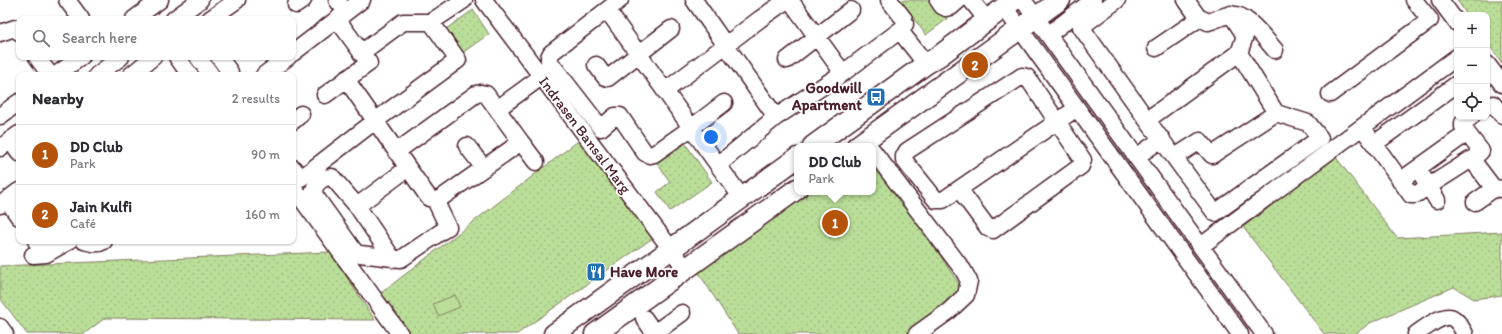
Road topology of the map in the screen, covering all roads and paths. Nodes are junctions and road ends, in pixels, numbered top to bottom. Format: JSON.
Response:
{"nodes":[{"id":1,"x":67,"y":0,"type":"edge"},
{"id":2,"x":160,"y":0,"type":"edge"},
{"id":3,"x":237,"y":0,"type":"edge"},
{"id":4,"x":362,"y":0,"type":"edge"},
{"id":5,"x":464,"y":0,"type":"edge"},
{"id":6,"x":484,"y":0,"type":"edge"},
{"id":7,"x":620,"y":0,"type":"edge"},
{"id":8,"x":694,"y":0,"type":"edge"},
{"id":9,"x":789,"y":0,"type":"edge"},
{"id":10,"x":889,"y":0,"type":"edge"},
{"id":11,"x":938,"y":0,"type":"edge"},
{"id":12,"x":959,"y":0,"type":"edge"},
{"id":13,"x":971,"y":0,"type":"edge"},
{"id":14,"x":1024,"y":0,"type":"edge"},
{"id":15,"x":1060,"y":0,"type":"edge"},
{"id":16,"x":1093,"y":0,"type":"edge"},
{"id":17,"x":1117,"y":0,"type":"edge"},
{"id":18,"x":1186,"y":0,"type":"edge"},
{"id":19,"x":1414,"y":0,"type":"edge"},
{"id":20,"x":1440,"y":0,"type":"edge"},
{"id":21,"x":198,"y":1,"type":"edge"},
{"id":22,"x":1009,"y":4,"type":"edge"},
{"id":23,"x":338,"y":8,"type":"edge"},
{"id":24,"x":607,"y":10,"type":"junction"},
{"id":25,"x":851,"y":10,"type":"dead end"},
{"id":26,"x":1230,"y":14,"type":"junction"},
{"id":27,"x":79,"y":16,"type":"edge"},
{"id":28,"x":138,"y":16,"type":"edge"},
{"id":29,"x":178,"y":16,"type":"edge"},
{"id":30,"x":205,"y":16,"type":"edge"},
{"id":31,"x":214,"y":16,"type":"edge"},
{"id":32,"x":1036,"y":18,"type":"junction"},
{"id":33,"x":1200,"y":18,"type":"junction"},
{"id":34,"x":1454,"y":19,"type":"edge"},
{"id":35,"x":987,"y":20,"type":"junction"},
{"id":36,"x":431,"y":22,"type":"junction"},
{"id":37,"x":16,"y":29,"type":"edge"},
{"id":38,"x":671,"y":29,"type":"dead end"},
{"id":39,"x":1020,"y":29,"type":"junction"},
{"id":40,"x":900,"y":31,"type":"junction"},
{"id":41,"x":0,"y":33,"type":"edge"},
{"id":42,"x":1048,"y":35,"type":"junction"},
{"id":43,"x":817,"y":37,"type":"junction"},
{"id":44,"x":725,"y":45,"type":"junction"},
{"id":45,"x":1156,"y":48,"type":"dead end"},
{"id":46,"x":296,"y":50,"type":"edge"},
{"id":47,"x":1275,"y":50,"type":"dead end"},
{"id":48,"x":361,"y":53,"type":"junction"},
{"id":49,"x":640,"y":54,"type":"junction"},
{"id":50,"x":1239,"y":54,"type":"junction"},
{"id":51,"x":1454,"y":59,"type":"edge"},
{"id":52,"x":39,"y":60,"type":"edge"},
{"id":53,"x":77,"y":60,"type":"edge"},
{"id":54,"x":113,"y":60,"type":"edge"},
{"id":55,"x":149,"y":60,"type":"edge"},
{"id":56,"x":200,"y":60,"type":"edge"},
{"id":57,"x":221,"y":60,"type":"edge"},
{"id":58,"x":284,"y":60,"type":"edge"},
{"id":59,"x":787,"y":60,"type":"dead end"},
{"id":60,"x":926,"y":64,"type":"junction"},
{"id":61,"x":596,"y":65,"type":"dead end"},
{"id":62,"x":1490,"y":68,"type":"edge"},
{"id":63,"x":48,"y":72,"type":"edge"},
{"id":64,"x":60,"y":72,"type":"edge"},
{"id":65,"x":100,"y":72,"type":"edge"},
{"id":66,"x":135,"y":72,"type":"edge"},
{"id":67,"x":209,"y":72,"type":"edge"},
{"id":68,"x":230,"y":72,"type":"dead end"},
{"id":69,"x":268,"y":72,"type":"edge"},
{"id":70,"x":843,"y":73,"type":"junction"},
{"id":71,"x":541,"y":77,"type":"junction"},
{"id":72,"x":346,"y":79,"type":"junction"},
{"id":73,"x":1502,"y":84,"type":"edge"},
{"id":74,"x":1454,"y":86,"type":"edge"},
{"id":75,"x":665,"y":91,"type":"junction"},
{"id":76,"x":1330,"y":94,"type":"dead end"},
{"id":77,"x":325,"y":95,"type":"dead end"},
{"id":78,"x":724,"y":103,"type":"dead end"},
{"id":79,"x":16,"y":104,"type":"edge"},
{"id":80,"x":1490,"y":105,"type":"edge"},
{"id":81,"x":1077,"y":108,"type":"junction"},
{"id":82,"x":497,"y":109,"type":"junction"},
{"id":83,"x":1276,"y":113,"type":"junction"},
{"id":84,"x":1502,"y":115,"type":"edge"},
{"id":85,"x":0,"y":116,"type":"edge"},
{"id":86,"x":776,"y":117,"type":"junction"},
{"id":87,"x":1147,"y":120,"type":"junction"},
{"id":88,"x":1467,"y":120,"type":"edge"},
{"id":89,"x":375,"y":121,"type":"junction"},
{"id":90,"x":1057,"y":122,"type":"junction"},
{"id":91,"x":1362,"y":127,"type":"junction"},
{"id":92,"x":691,"y":128,"type":"junction"},
{"id":93,"x":1467,"y":133,"type":"junction"},
{"id":94,"x":1162,"y":139,"type":"junction"},
{"id":95,"x":521,"y":142,"type":"junction"},
{"id":96,"x":817,"y":143,"type":"edge"},
{"id":97,"x":870,"y":143,"type":"edge"},
{"id":98,"x":1374,"y":144,"type":"junction"},
{"id":99,"x":467,"y":146,"type":"dead end"},
{"id":100,"x":396,"y":152,"type":"junction"},
{"id":101,"x":1136,"y":157,"type":"junction"},
{"id":102,"x":1175,"y":157,"type":"junction"},
{"id":103,"x":876,"y":159,"type":"edge"},
{"id":104,"x":794,"y":160,"type":"edge"},
{"id":105,"x":1472,"y":160,"type":"junction"},
{"id":106,"x":536,"y":162,"type":"dead end"},
{"id":107,"x":718,"y":166,"type":"junction"},
{"id":108,"x":408,"y":168,"type":"junction"},
{"id":109,"x":484,"y":168,"type":"junction"},
{"id":110,"x":1418,"y":168,"type":"junction"},
{"id":111,"x":296,"y":172,"type":"edge"},
{"id":112,"x":1400,"y":181,"type":"junction"},
{"id":113,"x":1428,"y":186,"type":"junction"},
{"id":114,"x":1498,"y":188,"type":"edge"},
{"id":115,"x":959,"y":189,"type":"junction"},
{"id":116,"x":296,"y":191,"type":"edge"},
{"id":117,"x":794,"y":191,"type":"edge"},
{"id":118,"x":9,"y":198,"type":"edge"},
{"id":119,"x":742,"y":198,"type":"junction"},
{"id":120,"x":435,"y":200,"type":"junction"},
{"id":121,"x":1437,"y":200,"type":"dead end"},
{"id":122,"x":1475,"y":202,"type":"dead end"},
{"id":123,"x":357,"y":206,"type":"junction"},
{"id":124,"x":16,"y":211,"type":"edge"},
{"id":125,"x":58,"y":244,"type":"edge"},
{"id":126,"x":1201,"y":246,"type":"junction"},
{"id":127,"x":671,"y":249,"type":"junction"},
{"id":128,"x":38,"y":250,"type":"edge"},
{"id":129,"x":393,"y":258,"type":"junction"},
{"id":130,"x":686,"y":269,"type":"junction"},
{"id":131,"x":682,"y":313,"type":"dead end"},
{"id":132,"x":644,"y":318,"type":"dead end"},
{"id":133,"x":0,"y":327,"type":"edge"},
{"id":134,"x":1232,"y":331,"type":"edge"},
{"id":135,"x":5,"y":334,"type":"edge"},
{"id":136,"x":400,"y":334,"type":"edge"},
{"id":137,"x":554,"y":334,"type":"edge"},
{"id":138,"x":595,"y":334,"type":"edge"},
{"id":139,"x":654,"y":334,"type":"edge"},
{"id":140,"x":917,"y":334,"type":"edge"},
{"id":141,"x":1264,"y":334,"type":"edge"},
{"id":142,"x":1416,"y":334,"type":"edge"},
{"id":143,"x":1466,"y":334,"type":"edge"}],
"edges":[{"from":1,"to":27,"type":"street"},
{"from":2,"to":28,"type":"street"},
{"from":3,"to":31,"type":"street"},
{"from":4,"to":23,"type":"street"},
{"from":5,"to":36,"type":"street"},
{"from":6,"to":71,"type":"street","name":"Indrasen Bansal Marg"},
{"from":7,"to":24,"type":"street"},
{"from":8,"to":44,"type":"street"},
{"from":9,"to":43,"type":"street"},
{"from":9,"to":44,"type":"street"},
{"from":10,"to":40,"type":"street"},
{"from":11,"to":12,"type":"street"},
{"from":13,"to":35,"type":"street"},
{"from":14,"to":32,"type":"street"},
{"from":15,"to":32,"type":"main road"},
{"from":16,"to":42,"type":"street"},
{"from":17,"to":87,"type":"street"},
{"from":18,"to":33,"type":"street"},
{"from":19,"to":76,"type":"street"},
{"from":20,"to":34,"type":"street"},
{"from":21,"to":29,"type":"street"},
{"from":21,"to":30,"type":"street"},
{"from":22,"to":35,"type":"main road"},
{"from":22,"to":39,"type":"street"},
{"from":23,"to":46,"type":"street"},
{"from":23,"to":48,"type":"street"},
{"from":24,"to":49,"type":"street"},
{"from":24,"to":92,"type":"street"},
{"from":25,"to":43,"type":"street"},
{"from":26,"to":33,"type":"street"},
{"from":26,"to":47,"type":"street"},
{"from":26,"to":50,"type":"street"},
{"from":32,"to":39,"type":"main road"},
{"from":32,"to":42,"type":"street"},
{"from":33,"to":45,"type":"street"},
{"from":35,"to":60,"type":"main road"},
{"from":36,"to":48,"type":"street"},
{"from":36,"to":89,"type":"street"},
{"from":37,"to":41,"type":"street"},
{"from":38,"to":49,"type":"street"},
{"from":39,"to":81,"type":"street"},
{"from":39,"to":97,"type":"main road"},
{"from":40,"to":60,"type":"street"},
{"from":40,"to":70,"type":"street"},
{"from":42,"to":101,"type":"street"},
{"from":43,"to":59,"type":"street"},
{"from":43,"to":70,"type":"street"},
{"from":44,"to":75,"type":"street"},
{"from":44,"to":86,"type":"street"},
{"from":48,"to":72,"type":"street"},
{"from":49,"to":61,"type":"street"},
{"from":49,"to":75,"type":"street"},
{"from":50,"to":83,"type":"street"},
{"from":50,"to":87,"type":"street"},
{"from":51,"to":91,"type":"street"},
{"from":52,"to":63,"type":"street"},
{"from":53,"to":64,"type":"street"},
{"from":54,"to":65,"type":"street"},
{"from":55,"to":66,"type":"street"},
{"from":56,"to":67,"type":"street"},
{"from":57,"to":68,"type":"street"},
{"from":58,"to":69,"type":"street"},
{"from":60,"to":96,"type":"main road"},
{"from":62,"to":73,"type":"street"},
{"from":70,"to":86,"type":"street"},
{"from":71,"to":82,"type":"street"},
{"from":71,"to":127,"type":"street","name":"Indrasen Bansal Marg"},
{"from":72,"to":77,"type":"street"},
{"from":72,"to":89,"type":"street"},
{"from":74,"to":98,"type":"street"},
{"from":75,"to":92,"type":"street"},
{"from":78,"to":92,"type":"street"},
{"from":79,"to":85,"type":"street"},
{"from":80,"to":84,"type":"street"},
{"from":81,"to":90,"type":"street"},
{"from":81,"to":134,"type":"street"},
{"from":82,"to":95,"type":"street"},
{"from":82,"to":100,"type":"street"},
{"from":83,"to":102,"type":"street"},
{"from":83,"to":102,"type":"street"},
{"from":86,"to":107,"type":"street"},
{"from":87,"to":94,"type":"street"},
{"from":88,"to":93,"type":"street"},
{"from":89,"to":100,"type":"street"},
{"from":89,"to":111,"type":"street"},
{"from":90,"to":115,"type":"street"},
{"from":90,"to":115,"type":"street"},
{"from":90,"to":115,"type":"street"},
{"from":91,"to":98,"type":"street"},
{"from":91,"to":126,"type":"street"},
{"from":92,"to":107,"type":"street"},
{"from":93,"to":105,"type":"street"},
{"from":93,"to":110,"type":"street"},
{"from":94,"to":101,"type":"street"},
{"from":94,"to":102,"type":"street"},
{"from":95,"to":106,"type":"street"},
{"from":95,"to":109,"type":"street"},
{"from":98,"to":112,"type":"street"},
{"from":99,"to":109,"type":"street"},
{"from":100,"to":108,"type":"street"},
{"from":101,"to":126,"type":"street"},
{"from":103,"to":140,"type":"street"},
{"from":104,"to":119,"type":"main road"},
{"from":105,"to":113,"type":"street"},
{"from":105,"to":114,"type":"street"},
{"from":107,"to":119,"type":"street"},
{"from":108,"to":120,"type":"street"},
{"from":108,"to":123,"type":"street"},
{"from":109,"to":120,"type":"street"},
{"from":110,"to":112,"type":"street"},
{"from":110,"to":113,"type":"street"},
{"from":112,"to":113,"type":"street"},
{"from":113,"to":121,"type":"street"},
{"from":114,"to":122,"type":"street"},
{"from":116,"to":136,"type":"street"},
{"from":117,"to":130,"type":"main road"},
{"from":118,"to":124,"type":"street"},
{"from":119,"to":127,"type":"main road"},
{"from":120,"to":129,"type":"street"},
{"from":123,"to":129,"type":"street"},
{"from":123,"to":129,"type":"street"},
{"from":125,"to":128,"type":"street"},
{"from":126,"to":141,"type":"street"},
{"from":127,"to":130,"type":"street","name":"Indrasen Bansal Marg"},
{"from":127,"to":137,"type":"main road"},
{"from":130,"to":138,"type":"main road"},
{"from":131,"to":139,"type":"street"},
{"from":132,"to":139,"type":"street"},
{"from":133,"to":135,"type":"street"},
{"from":142,"to":143,"type":"street"}]}
